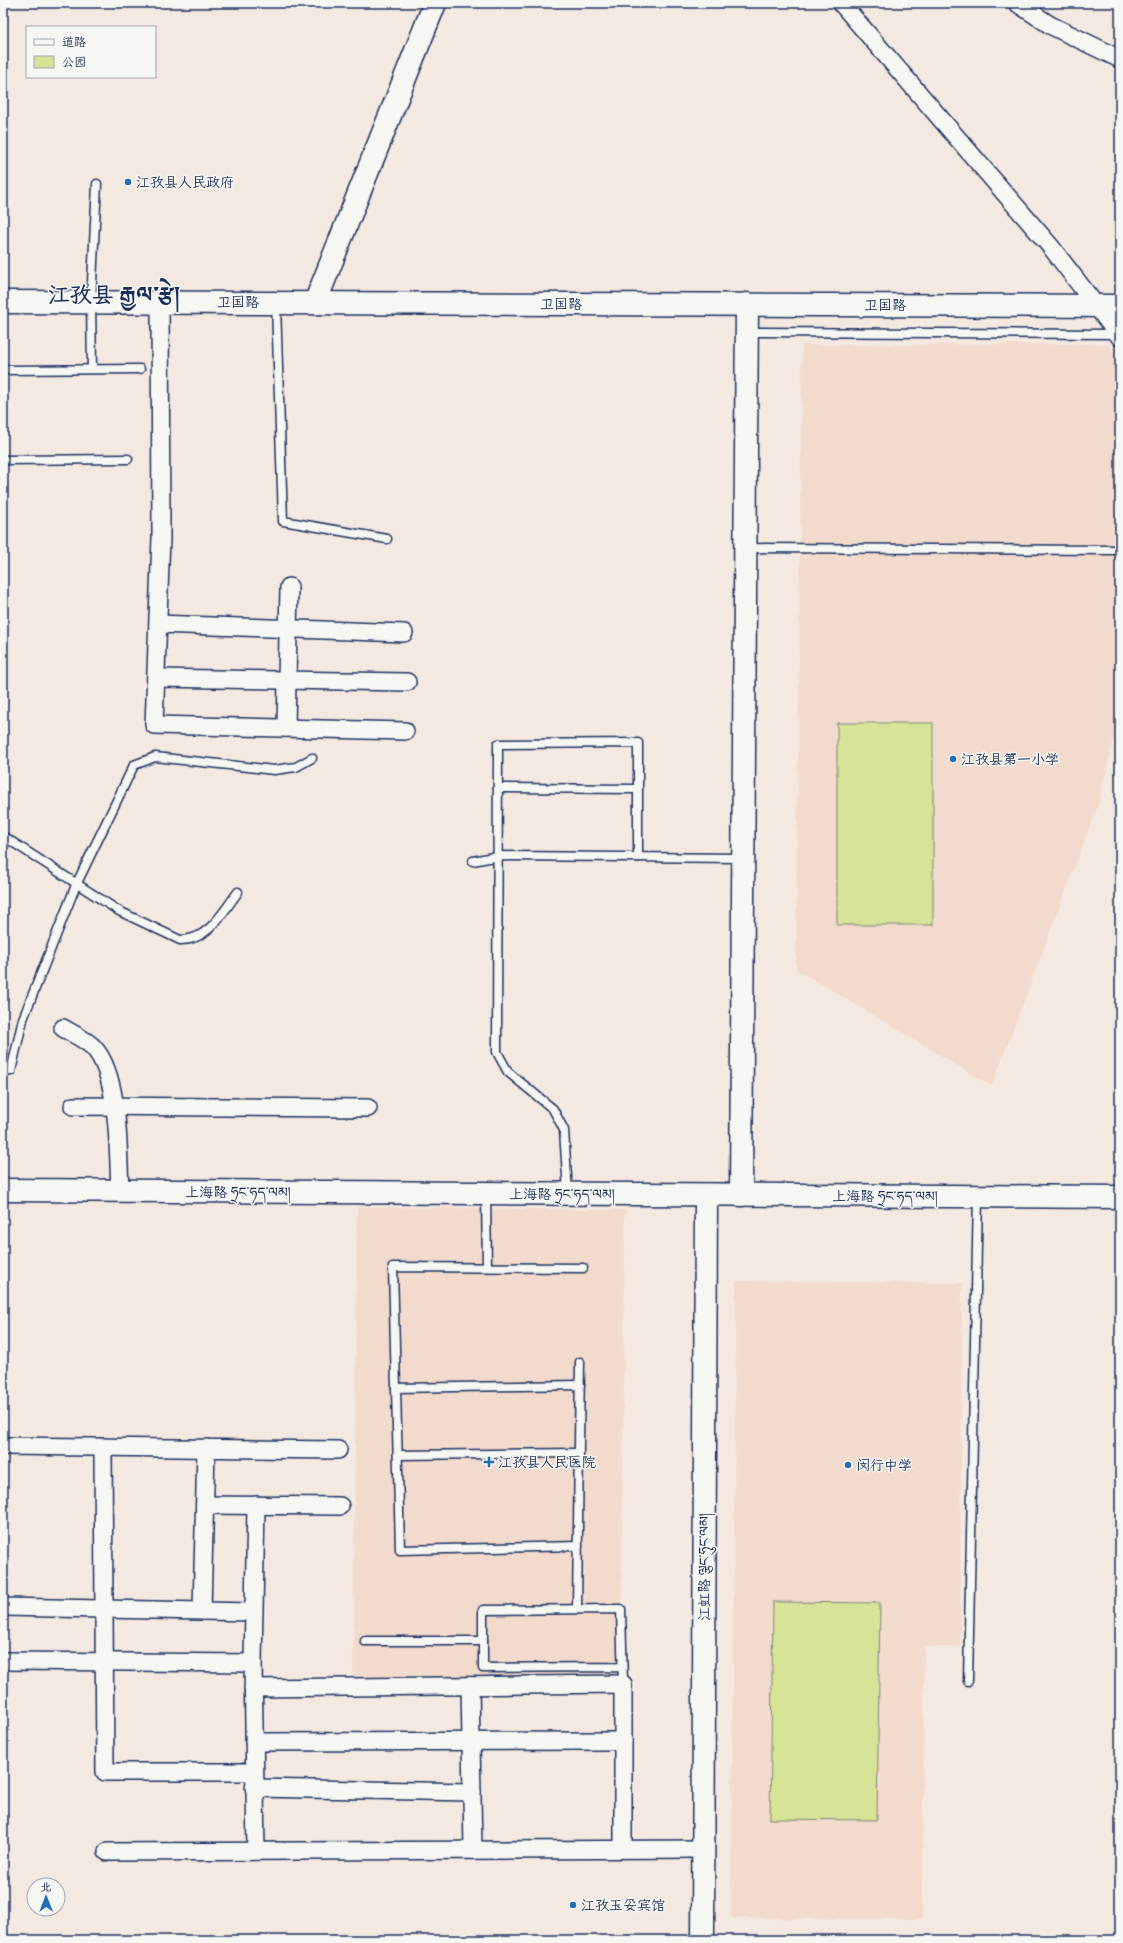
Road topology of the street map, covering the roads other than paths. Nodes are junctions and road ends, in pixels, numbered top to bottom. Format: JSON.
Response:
{"nodes":[{"id":1,"x":435,"y":3,"type":"edge"},
{"id":2,"x":841,"y":3,"type":"edge"},
{"id":3,"x":1017,"y":3,"type":"edge"},
{"id":4,"x":1120,"y":59,"type":"edge"},
{"id":5,"x":97,"y":184,"type":"dead end"},
{"id":6,"x":3,"y":302,"type":"edge"},
{"id":7,"x":91,"y":302,"type":"junction"},
{"id":8,"x":160,"y":302,"type":"junction"},
{"id":9,"x":276,"y":302,"type":"junction"},
{"id":10,"x":315,"y":303,"type":"junction"},
{"id":11,"x":747,"y":304,"type":"junction"},
{"id":12,"x":1096,"y":306,"type":"junction"},
{"id":13,"x":1120,"y":306,"type":"edge"},
{"id":14,"x":747,"y":332,"type":"junction"},
{"id":15,"x":1119,"y":335,"type":"edge"},
{"id":16,"x":92,"y":369,"type":"junction"},
{"id":17,"x":140,"y":369,"type":"dead end"},
{"id":18,"x":3,"y":370,"type":"edge"},
{"id":19,"x":128,"y":459,"type":"dead end"},
{"id":20,"x":3,"y":460,"type":"edge"},
{"id":21,"x":387,"y":540,"type":"dead end"},
{"id":22,"x":745,"y":548,"type":"junction"},
{"id":23,"x":1116,"y":550,"type":"dead end"},
{"id":24,"x":289,"y":587,"type":"dead end"},
{"id":25,"x":158,"y":624,"type":"junction"},
{"id":26,"x":287,"y":629,"type":"junction"},
{"id":27,"x":404,"y":633,"type":"dead end"},
{"id":28,"x":156,"y":678,"type":"junction"},
{"id":29,"x":285,"y":680,"type":"junction"},
{"id":30,"x":407,"y":682,"type":"dead end"},
{"id":31,"x":286,"y":728,"type":"junction"},
{"id":32,"x":405,"y":731,"type":"dead end"},
{"id":33,"x":312,"y":758,"type":"dead end"},
{"id":34,"x":498,"y":788,"type":"junction"},
{"id":35,"x":637,"y":789,"type":"junction"},
{"id":36,"x":3,"y":836,"type":"edge"},
{"id":37,"x":498,"y":856,"type":"junction"},
{"id":38,"x":638,"y":857,"type":"junction"},
{"id":39,"x":743,"y":858,"type":"junction"},
{"id":40,"x":473,"y":862,"type":"dead end"},
{"id":41,"x":76,"y":885,"type":"junction"},
{"id":42,"x":238,"y":892,"type":"dead end"},
{"id":43,"x":63,"y":1028,"type":"dead end"},
{"id":44,"x":3,"y":1072,"type":"edge"},
{"id":45,"x":73,"y":1106,"type":"dead end"},
{"id":46,"x":116,"y":1106,"type":"junction"},
{"id":47,"x":368,"y":1108,"type":"dead end"},
{"id":48,"x":3,"y":1190,"type":"edge"},
{"id":49,"x":120,"y":1191,"type":"junction"},
{"id":50,"x":486,"y":1193,"type":"junction"},
{"id":51,"x":568,"y":1194,"type":"junction"},
{"id":52,"x":706,"y":1195,"type":"junction"},
{"id":53,"x":741,"y":1196,"type":"junction"},
{"id":54,"x":978,"y":1196,"type":"junction"},
{"id":55,"x":1120,"y":1197,"type":"edge"},
{"id":56,"x":487,"y":1267,"type":"junction"},
{"id":57,"x":583,"y":1268,"type":"dead end"},
{"id":58,"x":580,"y":1362,"type":"dead end"},
{"id":59,"x":580,"y":1385,"type":"junction"},
{"id":60,"x":396,"y":1388,"type":"junction"},
{"id":61,"x":3,"y":1446,"type":"edge"},
{"id":62,"x":103,"y":1447,"type":"junction"},
{"id":63,"x":206,"y":1448,"type":"junction"},
{"id":64,"x":338,"y":1450,"type":"dead end"},
{"id":65,"x":579,"y":1453,"type":"junction"},
{"id":66,"x":398,"y":1455,"type":"junction"},
{"id":67,"x":205,"y":1505,"type":"junction"},
{"id":68,"x":256,"y":1505,"type":"junction"},
{"id":69,"x":340,"y":1506,"type":"dead end"},
{"id":70,"x":578,"y":1546,"type":"junction"},
{"id":71,"x":3,"y":1607,"type":"edge"},
{"id":72,"x":103,"y":1609,"type":"junction"},
{"id":73,"x":578,"y":1610,"type":"junction"},
{"id":74,"x":202,"y":1611,"type":"junction"},
{"id":75,"x":253,"y":1612,"type":"junction"},
{"id":76,"x":365,"y":1641,"type":"dead end"},
{"id":77,"x":483,"y":1641,"type":"junction"},
{"id":78,"x":3,"y":1661,"type":"edge"},
{"id":79,"x":104,"y":1661,"type":"junction"},
{"id":80,"x":253,"y":1663,"type":"junction"},
{"id":81,"x":622,"y":1676,"type":"junction"},
{"id":82,"x":968,"y":1682,"type":"dead end"},
{"id":83,"x":470,"y":1686,"type":"junction"},
{"id":84,"x":253,"y":1688,"type":"junction"},
{"id":85,"x":471,"y":1741,"type":"junction"},
{"id":86,"x":623,"y":1741,"type":"junction"},
{"id":87,"x":254,"y":1742,"type":"junction"},
{"id":88,"x":254,"y":1780,"type":"junction"},
{"id":89,"x":472,"y":1792,"type":"junction"},
{"id":90,"x":623,"y":1849,"type":"junction"},
{"id":91,"x":703,"y":1849,"type":"junction"},
{"id":92,"x":473,"y":1850,"type":"junction"},
{"id":93,"x":256,"y":1851,"type":"junction"},
{"id":94,"x":107,"y":1852,"type":"dead end"},
{"id":95,"x":703,"y":1940,"type":"edge"}],
"edges":[{"from":1,"to":10,"type":"main road"},
{"from":2,"to":12,"type":"street"},
{"from":3,"to":4,"type":"street"},
{"from":5,"to":7,"type":"lane"},
{"from":6,"to":7,"type":"main road","name":"卫国路"},
{"from":7,"to":8,"type":"main road","name":"卫国路"},
{"from":7,"to":16,"type":"lane"},
{"from":8,"to":9,"type":"main road","name":"卫国路"},
{"from":8,"to":25,"type":"street"},
{"from":9,"to":10,"type":"main road","name":"卫国路"},
{"from":9,"to":21,"type":"lane"},
{"from":10,"to":11,"type":"main road","name":"卫国路"},
{"from":11,"to":12,"type":"main road","name":"卫国路"},
{"from":11,"to":14,"type":"main road"},
{"from":12,"to":13,"type":"main road","name":"卫国路"},
{"from":12,"to":15,"type":"street"},
{"from":14,"to":15,"type":"lane"},
{"from":14,"to":22,"type":"main road"},
{"from":16,"to":17,"type":"lane"},
{"from":16,"to":18,"type":"lane"},
{"from":19,"to":20,"type":"lane"},
{"from":22,"to":23,"type":"lane"},
{"from":22,"to":39,"type":"main road"},
{"from":24,"to":26,"type":"street"},
{"from":25,"to":26,"type":"street"},
{"from":25,"to":28,"type":"street"},
{"from":26,"to":27,"type":"street"},
{"from":26,"to":29,"type":"street"},
{"from":28,"to":29,"type":"street"},
{"from":28,"to":31,"type":"street"},
{"from":29,"to":30,"type":"street"},
{"from":29,"to":31,"type":"street"},
{"from":31,"to":32,"type":"street"},
{"from":33,"to":41,"type":"lane"},
{"from":34,"to":35,"type":"lane"},
{"from":34,"to":35,"type":"lane"},
{"from":34,"to":37,"type":"lane"},
{"from":35,"to":38,"type":"lane"},
{"from":36,"to":41,"type":"lane"},
{"from":37,"to":38,"type":"lane"},
{"from":37,"to":40,"type":"lane"},
{"from":37,"to":51,"type":"lane"},
{"from":38,"to":39,"type":"lane"},
{"from":39,"to":53,"type":"main road"},
{"from":41,"to":42,"type":"lane"},
{"from":41,"to":44,"type":"lane"},
{"from":43,"to":46,"type":"street"},
{"from":45,"to":46,"type":"street"},
{"from":46,"to":47,"type":"street"},
{"from":46,"to":49,"type":"street"},
{"from":48,"to":49,"type":"main road","name":"上海路 ཧྲང་ཧད་ལམ།"},
{"from":49,"to":50,"type":"main road","name":"上海路 ཧྲང་ཧད་ལམ།"},
{"from":50,"to":51,"type":"main road","name":"上海路 ཧྲང་ཧད་ལམ།"},
{"from":50,"to":56,"type":"lane"},
{"from":51,"to":52,"type":"main road","name":"上海路 ཧྲང་ཧད་ལམ།"},
{"from":52,"to":53,"type":"main road","name":"上海路 ཧྲང་ཧད་ལམ།"},
{"from":52,"to":91,"type":"main road","name":"江虹路 ལྕང་ཧུང་ལམ།"},
{"from":53,"to":54,"type":"main road","name":"上海路 ཧྲང་ཧད་ལམ།"},
{"from":54,"to":55,"type":"main road","name":"上海路 ཧྲང་ཧད་ལམ།"},
{"from":54,"to":82,"type":"lane"},
{"from":56,"to":57,"type":"lane"},
{"from":56,"to":60,"type":"lane"},
{"from":58,"to":59,"type":"lane"},
{"from":59,"to":60,"type":"lane"},
{"from":59,"to":65,"type":"lane"},
{"from":60,"to":66,"type":"lane"},
{"from":61,"to":62,"type":"street"},
{"from":62,"to":63,"type":"street"},
{"from":62,"to":72,"type":"street"},
{"from":63,"to":64,"type":"street"},
{"from":63,"to":67,"type":"street"},
{"from":65,"to":66,"type":"lane"},
{"from":65,"to":70,"type":"lane"},
{"from":66,"to":70,"type":"lane"},
{"from":67,"to":68,"type":"street"},
{"from":67,"to":74,"type":"street"},
{"from":68,"to":69,"type":"street"},
{"from":68,"to":75,"type":"street"},
{"from":70,"to":73,"type":"lane"},
{"from":71,"to":72,"type":"street"},
{"from":72,"to":74,"type":"street"},
{"from":72,"to":79,"type":"street"},
{"from":73,"to":77,"type":"lane"},
{"from":73,"to":81,"type":"lane"},
{"from":74,"to":75,"type":"street"},
{"from":75,"to":80,"type":"street"},
{"from":76,"to":77,"type":"lane"},
{"from":77,"to":81,"type":"lane"},
{"from":78,"to":79,"type":"street"},
{"from":79,"to":80,"type":"street"},
{"from":79,"to":88,"type":"street"},
{"from":80,"to":84,"type":"street"},
{"from":81,"to":83,"type":"street"},
{"from":81,"to":86,"type":"street"},
{"from":83,"to":84,"type":"street"},
{"from":83,"to":85,"type":"street"},
{"from":84,"to":87,"type":"street"},
{"from":85,"to":86,"type":"street"},
{"from":85,"to":87,"type":"street"},
{"from":85,"to":89,"type":"street"},
{"from":86,"to":90,"type":"street"},
{"from":87,"to":88,"type":"street"},
{"from":88,"to":89,"type":"street"},
{"from":88,"to":93,"type":"street"},
{"from":89,"to":92,"type":"street"},
{"from":90,"to":91,"type":"street"},
{"from":90,"to":92,"type":"street"},
{"from":91,"to":95,"type":"main road","name":"江虹路 ལྕང་ཧུང་ལམ།"},
{"from":92,"to":93,"type":"street"},
{"from":93,"to":94,"type":"street"}]}
